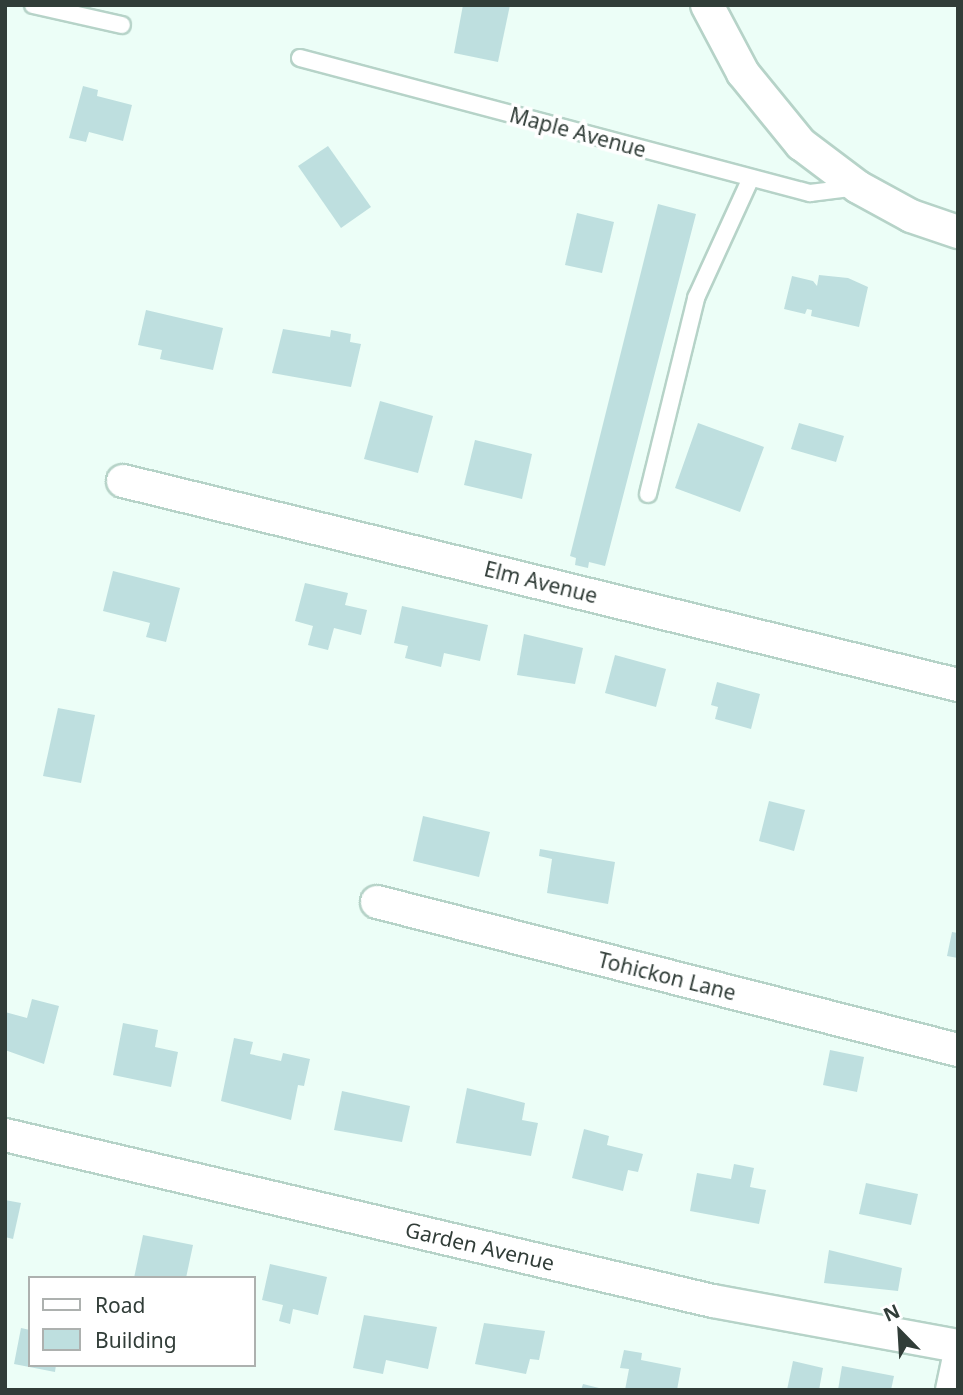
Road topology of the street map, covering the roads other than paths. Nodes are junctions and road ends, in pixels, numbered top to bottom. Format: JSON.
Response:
{"nodes":[{"id":1,"x":33,"y":5,"type":"edge"},
{"id":2,"x":707,"y":5,"type":"edge"},
{"id":3,"x":122,"y":25,"type":"dead end"},
{"id":4,"x":300,"y":58,"type":"dead end"},
{"id":5,"x":751,"y":178,"type":"junction"},
{"id":6,"x":858,"y":187,"type":"junction"},
{"id":7,"x":958,"y":232,"type":"edge"},
{"id":8,"x":123,"y":481,"type":"dead end"},
{"id":9,"x":648,"y":494,"type":"dead end"},
{"id":10,"x":958,"y":685,"type":"edge"},
{"id":11,"x":377,"y":902,"type":"dead end"},
{"id":12,"x":958,"y":1050,"type":"edge"},
{"id":13,"x":5,"y":1135,"type":"edge"},
{"id":14,"x":958,"y":1346,"type":"edge"},
{"id":15,"x":958,"y":1362,"type":"edge"},
{"id":16,"x":952,"y":1390,"type":"edge"}],
"edges":[{"from":1,"to":3,"type":"lane"},
{"from":2,"to":6,"type":"street"},
{"from":4,"to":5,"type":"lane","name":"Maple Avenue"},
{"from":5,"to":6,"type":"lane","name":"Maple Avenue"},
{"from":5,"to":9,"type":"lane"},
{"from":6,"to":7,"type":"street"},
{"from":8,"to":10,"type":"street","name":"Elm Avenue"},
{"from":11,"to":12,"type":"street","name":"Tohickon Lane"},
{"from":13,"to":14,"type":"street","name":"Garden Avenue"},
{"from":15,"to":16,"type":"street"}]}
